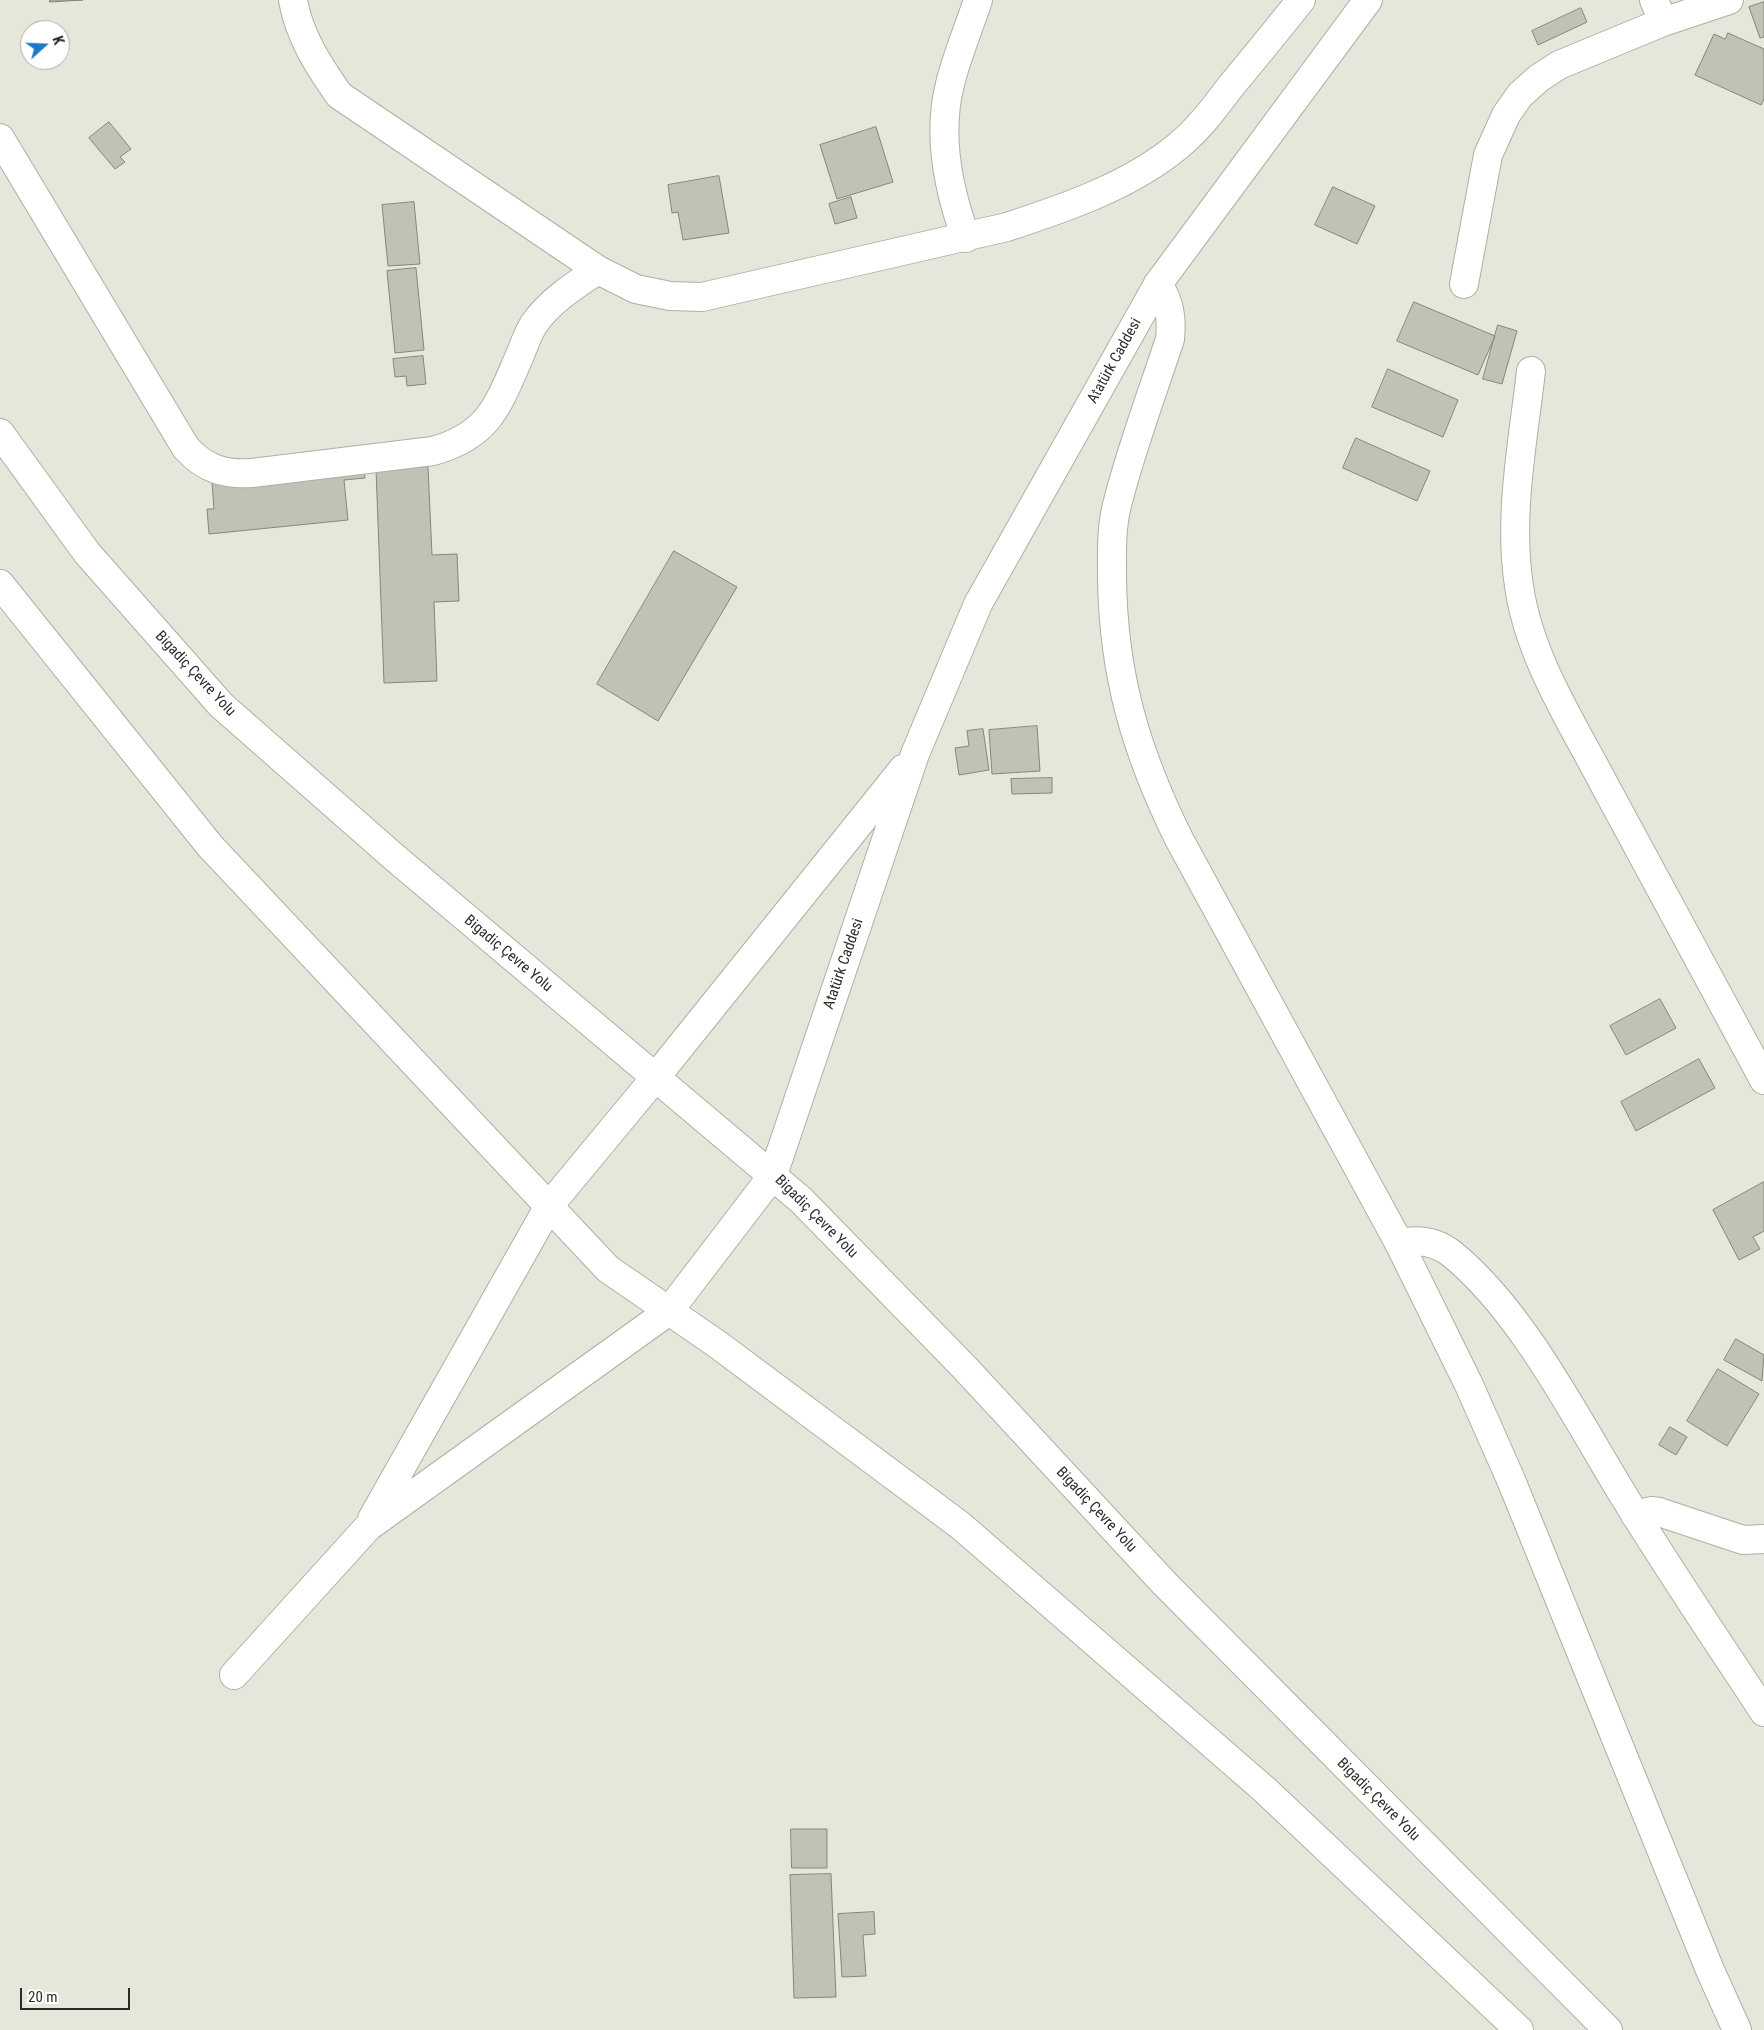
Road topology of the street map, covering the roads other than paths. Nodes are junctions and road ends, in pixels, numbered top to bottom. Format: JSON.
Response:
{"nodes":[{"id":1,"x":293,"y":0,"type":"edge"},
{"id":2,"x":978,"y":0,"type":"edge"},
{"id":3,"x":1301,"y":0,"type":"edge"},
{"id":4,"x":1368,"y":0,"type":"edge"},
{"id":5,"x":1729,"y":0,"type":"edge"},
{"id":6,"x":1658,"y":11,"type":"edge"},
{"id":7,"x":0,"y":138,"type":"edge"},
{"id":8,"x":966,"y":238,"type":"junction"},
{"id":9,"x":598,"y":270,"type":"junction"},
{"id":10,"x":1158,"y":284,"type":"junction"},
{"id":11,"x":1464,"y":284,"type":"dead end"},
{"id":12,"x":1531,"y":371,"type":"dead end"},
{"id":13,"x":0,"y":433,"type":"edge"},
{"id":14,"x":0,"y":584,"type":"edge"},
{"id":15,"x":915,"y":754,"type":"junction"},
{"id":16,"x":655,"y":1078,"type":"junction"},
{"id":17,"x":1764,"y":1080,"type":"edge"},
{"id":18,"x":773,"y":1174,"type":"junction"},
{"id":19,"x":549,"y":1206,"type":"junction"},
{"id":20,"x":1399,"y":1243,"type":"junction"},
{"id":21,"x":669,"y":1311,"type":"junction"},
{"id":22,"x":1635,"y":1515,"type":"junction"},
{"id":23,"x":368,"y":1527,"type":"junction"},
{"id":24,"x":1764,"y":1539,"type":"edge"},
{"id":25,"x":234,"y":1675,"type":"dead end"},
{"id":26,"x":1764,"y":1712,"type":"edge"},
{"id":27,"x":1519,"y":2030,"type":"edge"},
{"id":28,"x":1608,"y":2030,"type":"edge"},
{"id":29,"x":1737,"y":2030,"type":"edge"}],
"edges":[{"from":1,"to":9,"type":"main road"},
{"from":2,"to":8,"type":"main road"},
{"from":3,"to":8,"type":"main road"},
{"from":4,"to":10,"type":"main road","name":"Atatürk Caddesi"},
{"from":5,"to":6,"type":"main road"},
{"from":6,"to":11,"type":"main road"},
{"from":7,"to":9,"type":"main road"},
{"from":8,"to":9,"type":"main road"},
{"from":10,"to":15,"type":"main road","name":"Atatürk Caddesi"},
{"from":10,"to":20,"type":"main road"},
{"from":12,"to":17,"type":"main road"},
{"from":13,"to":16,"type":"main road","name":"Bigadiç Çevre Yolu"},
{"from":14,"to":19,"type":"main road"},
{"from":15,"to":16,"type":"main road","name":"Atatürk Caddesi"},
{"from":15,"to":18,"type":"main road","name":"Atatürk Caddesi"},
{"from":16,"to":18,"type":"main road","name":"Bigadiç Çevre Yolu"},
{"from":16,"to":19,"type":"main road","name":"Atatürk Caddesi"},
{"from":18,"to":21,"type":"main road","name":"Atatürk Caddesi"},
{"from":18,"to":28,"type":"main road","name":"Bigadiç Çevre Yolu"},
{"from":19,"to":21,"type":"main road"},
{"from":19,"to":23,"type":"main road","name":"Atatürk Caddesi"},
{"from":20,"to":22,"type":"main road"},
{"from":20,"to":29,"type":"main road"},
{"from":21,"to":23,"type":"main road","name":"Atatürk Caddesi"},
{"from":21,"to":27,"type":"main road"},
{"from":22,"to":24,"type":"main road"},
{"from":22,"to":26,"type":"main road"},
{"from":23,"to":25,"type":"main road"}]}
